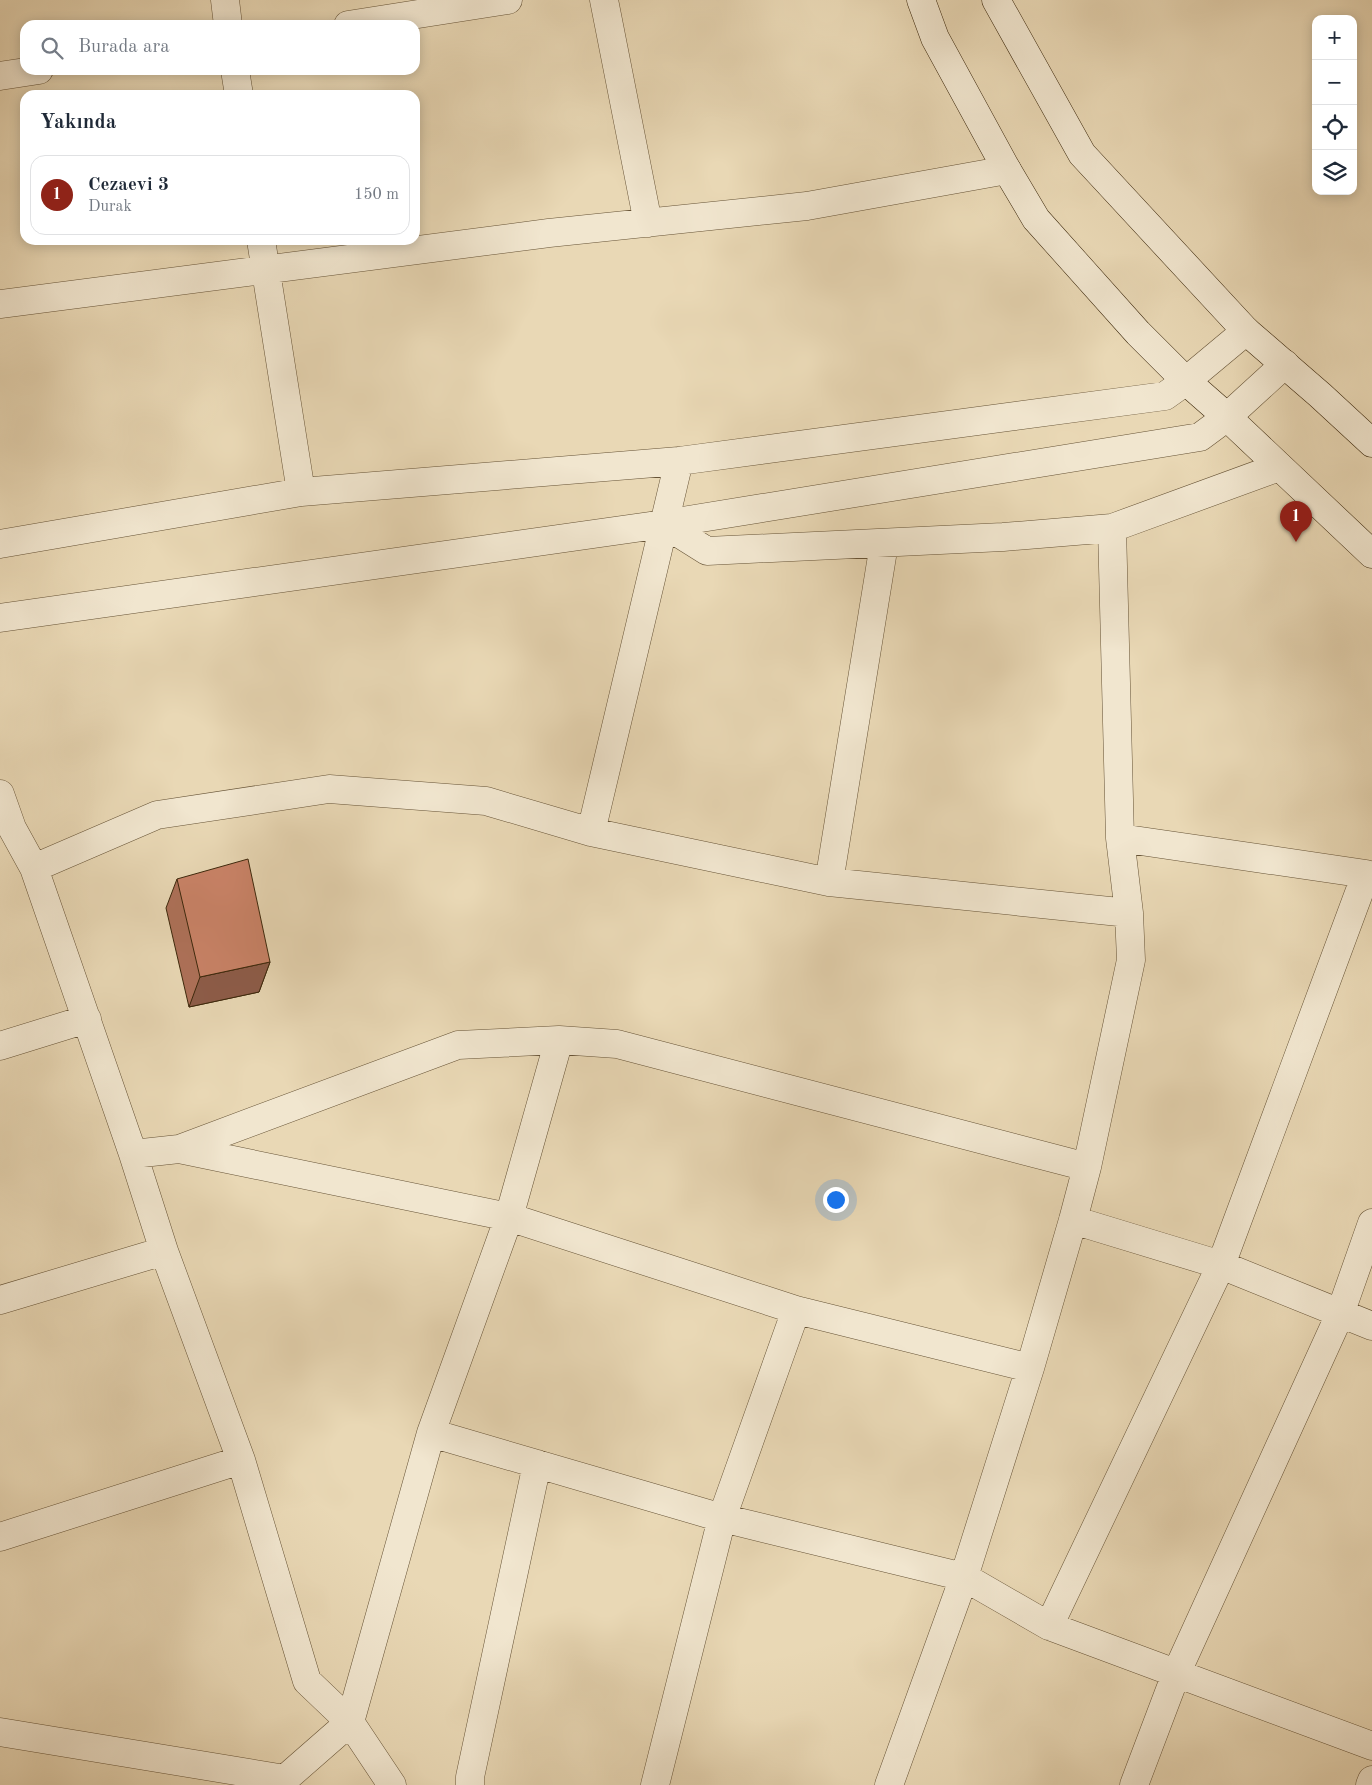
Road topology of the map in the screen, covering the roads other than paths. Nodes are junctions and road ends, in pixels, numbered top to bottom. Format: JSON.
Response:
{"nodes":[{"id":1,"x":225,"y":0,"type":"edge"},
{"id":2,"x":508,"y":0,"type":"edge"},
{"id":3,"x":604,"y":0,"type":"edge"},
{"id":4,"x":921,"y":0,"type":"edge"},
{"id":5,"x":996,"y":0,"type":"edge"},
{"id":6,"x":227,"y":20,"type":"edge"},
{"id":7,"x":380,"y":20,"type":"edge"},
{"id":8,"x":20,"y":73,"type":"edge"},
{"id":9,"x":236,"y":75,"type":"edge"},
{"id":10,"x":0,"y":76,"type":"edge"},
{"id":11,"x":238,"y":90,"type":"edge"},
{"id":12,"x":1007,"y":170,"type":"junction"},
{"id":13,"x":648,"y":223,"type":"junction"},
{"id":14,"x":263,"y":245,"type":"edge"},
{"id":15,"x":266,"y":270,"type":"junction"},
{"id":16,"x":0,"y":304,"type":"edge"},
{"id":17,"x":1246,"y":331,"type":"junction"},
{"id":18,"x":1284,"y":364,"type":"junction"},
{"id":19,"x":1186,"y":381,"type":"junction"},
{"id":20,"x":1226,"y":417,"type":"junction"},
{"id":21,"x":1372,"y":443,"type":"edge"},
{"id":22,"x":679,"y":461,"type":"junction"},
{"id":23,"x":1279,"y":467,"type":"junction"},
{"id":24,"x":302,"y":492,"type":"junction"},
{"id":25,"x":664,"y":524,"type":"junction"},
{"id":26,"x":1112,"y":528,"type":"junction"},
{"id":27,"x":0,"y":544,"type":"edge"},
{"id":28,"x":884,"y":544,"type":"junction"},
{"id":29,"x":1372,"y":554,"type":"edge"},
{"id":30,"x":0,"y":618,"type":"edge"},
{"id":31,"x":0,"y":794,"type":"edge"},
{"id":32,"x":6,"y":829,"type":"edge"},
{"id":33,"x":591,"y":832,"type":"junction"},
{"id":34,"x":1120,"y":838,"type":"junction"},
{"id":35,"x":34,"y":868,"type":"junction"},
{"id":36,"x":1369,"y":875,"type":"edge"},
{"id":37,"x":829,"y":882,"type":"junction"},
{"id":38,"x":1129,"y":913,"type":"junction"},
{"id":39,"x":87,"y":1019,"type":"junction"},
{"id":40,"x":559,"y":1040,"type":"junction"},
{"id":41,"x":0,"y":1046,"type":"edge"},
{"id":42,"x":179,"y":1149,"type":"junction"},
{"id":43,"x":133,"y":1154,"type":"junction"},
{"id":44,"x":1087,"y":1168,"type":"junction"},
{"id":45,"x":509,"y":1217,"type":"junction"},
{"id":46,"x":1073,"y":1220,"type":"junction"},
{"id":47,"x":1372,"y":1223,"type":"edge"},
{"id":48,"x":164,"y":1251,"type":"junction"},
{"id":49,"x":1221,"y":1265,"type":"junction"},
{"id":50,"x":0,"y":1300,"type":"edge"},
{"id":51,"x":796,"y":1310,"type":"junction"},
{"id":52,"x":1340,"y":1314,"type":"junction"},
{"id":53,"x":1372,"y":1326,"type":"edge"},
{"id":54,"x":1030,"y":1368,"type":"junction"},
{"id":55,"x":431,"y":1433,"type":"junction"},
{"id":56,"x":241,"y":1460,"type":"junction"},
{"id":57,"x":536,"y":1464,"type":"junction"},
{"id":58,"x":722,"y":1518,"type":"junction"},
{"id":59,"x":0,"y":1537,"type":"edge"},
{"id":60,"x":964,"y":1577,"type":"junction"},
{"id":61,"x":1049,"y":1626,"type":"junction"},
{"id":62,"x":1176,"y":1674,"type":"junction"},
{"id":63,"x":350,"y":1722,"type":"junction"},
{"id":64,"x":0,"y":1732,"type":"edge"},
{"id":65,"x":1372,"y":1746,"type":"edge"},
{"id":66,"x":1372,"y":1780,"type":"edge"},
{"id":67,"x":281,"y":1782,"type":"edge"},
{"id":68,"x":392,"y":1785,"type":"edge"},
{"id":69,"x":470,"y":1785,"type":"edge"},
{"id":70,"x":655,"y":1785,"type":"edge"},
{"id":71,"x":889,"y":1785,"type":"edge"},
{"id":72,"x":1134,"y":1785,"type":"edge"},
{"id":73,"x":1370,"y":1785,"type":"edge"}],
"edges":[{"from":1,"to":6,"type":"street"},
{"from":2,"to":7,"type":"street"},
{"from":3,"to":13,"type":"street"},
{"from":4,"to":12,"type":"street"},
{"from":5,"to":17,"type":"street"},
{"from":8,"to":10,"type":"street"},
{"from":9,"to":11,"type":"street"},
{"from":12,"to":13,"type":"street"},
{"from":12,"to":19,"type":"street"},
{"from":13,"to":15,"type":"street"},
{"from":14,"to":15,"type":"street"},
{"from":15,"to":16,"type":"street"},
{"from":15,"to":24,"type":"street"},
{"from":17,"to":18,"type":"street"},
{"from":17,"to":19,"type":"street"},
{"from":18,"to":20,"type":"street"},
{"from":18,"to":21,"type":"street"},
{"from":19,"to":20,"type":"street"},
{"from":19,"to":22,"type":"street"},
{"from":20,"to":23,"type":"street"},
{"from":20,"to":25,"type":"street"},
{"from":22,"to":24,"type":"street"},
{"from":22,"to":25,"type":"street"},
{"from":23,"to":26,"type":"street"},
{"from":23,"to":29,"type":"street"},
{"from":24,"to":27,"type":"street"},
{"from":25,"to":28,"type":"street"},
{"from":25,"to":30,"type":"street"},
{"from":25,"to":33,"type":"street"},
{"from":26,"to":28,"type":"street"},
{"from":26,"to":34,"type":"street"},
{"from":28,"to":37,"type":"street"},
{"from":31,"to":32,"type":"street"},
{"from":32,"to":35,"type":"street"},
{"from":33,"to":35,"type":"street"},
{"from":33,"to":37,"type":"street"},
{"from":34,"to":36,"type":"street"},
{"from":34,"to":38,"type":"street"},
{"from":35,"to":39,"type":"street"},
{"from":36,"to":49,"type":"street"},
{"from":37,"to":38,"type":"street"},
{"from":38,"to":44,"type":"street"},
{"from":39,"to":41,"type":"street"},
{"from":39,"to":43,"type":"street"},
{"from":40,"to":42,"type":"street"},
{"from":40,"to":44,"type":"street"},
{"from":40,"to":45,"type":"street"},
{"from":42,"to":43,"type":"street"},
{"from":42,"to":45,"type":"street"},
{"from":43,"to":48,"type":"street"},
{"from":44,"to":46,"type":"street"},
{"from":45,"to":51,"type":"street"},
{"from":45,"to":55,"type":"street"},
{"from":46,"to":49,"type":"street"},
{"from":46,"to":54,"type":"street"},
{"from":47,"to":52,"type":"street"},
{"from":48,"to":50,"type":"street"},
{"from":48,"to":56,"type":"street"},
{"from":49,"to":52,"type":"street"},
{"from":49,"to":61,"type":"street"},
{"from":51,"to":54,"type":"street"},
{"from":51,"to":58,"type":"street"},
{"from":52,"to":53,"type":"street"},
{"from":52,"to":62,"type":"street"},
{"from":54,"to":60,"type":"street"},
{"from":55,"to":57,"type":"street"},
{"from":55,"to":63,"type":"street"},
{"from":56,"to":59,"type":"street"},
{"from":56,"to":63,"type":"street"},
{"from":57,"to":58,"type":"street"},
{"from":57,"to":69,"type":"street"},
{"from":58,"to":60,"type":"street"},
{"from":58,"to":70,"type":"street"},
{"from":60,"to":61,"type":"street"},
{"from":60,"to":71,"type":"street"},
{"from":61,"to":62,"type":"street"},
{"from":62,"to":65,"type":"street"},
{"from":62,"to":72,"type":"street"},
{"from":63,"to":67,"type":"street"},
{"from":63,"to":68,"type":"street"},
{"from":64,"to":67,"type":"street"},
{"from":66,"to":73,"type":"street"}]}
